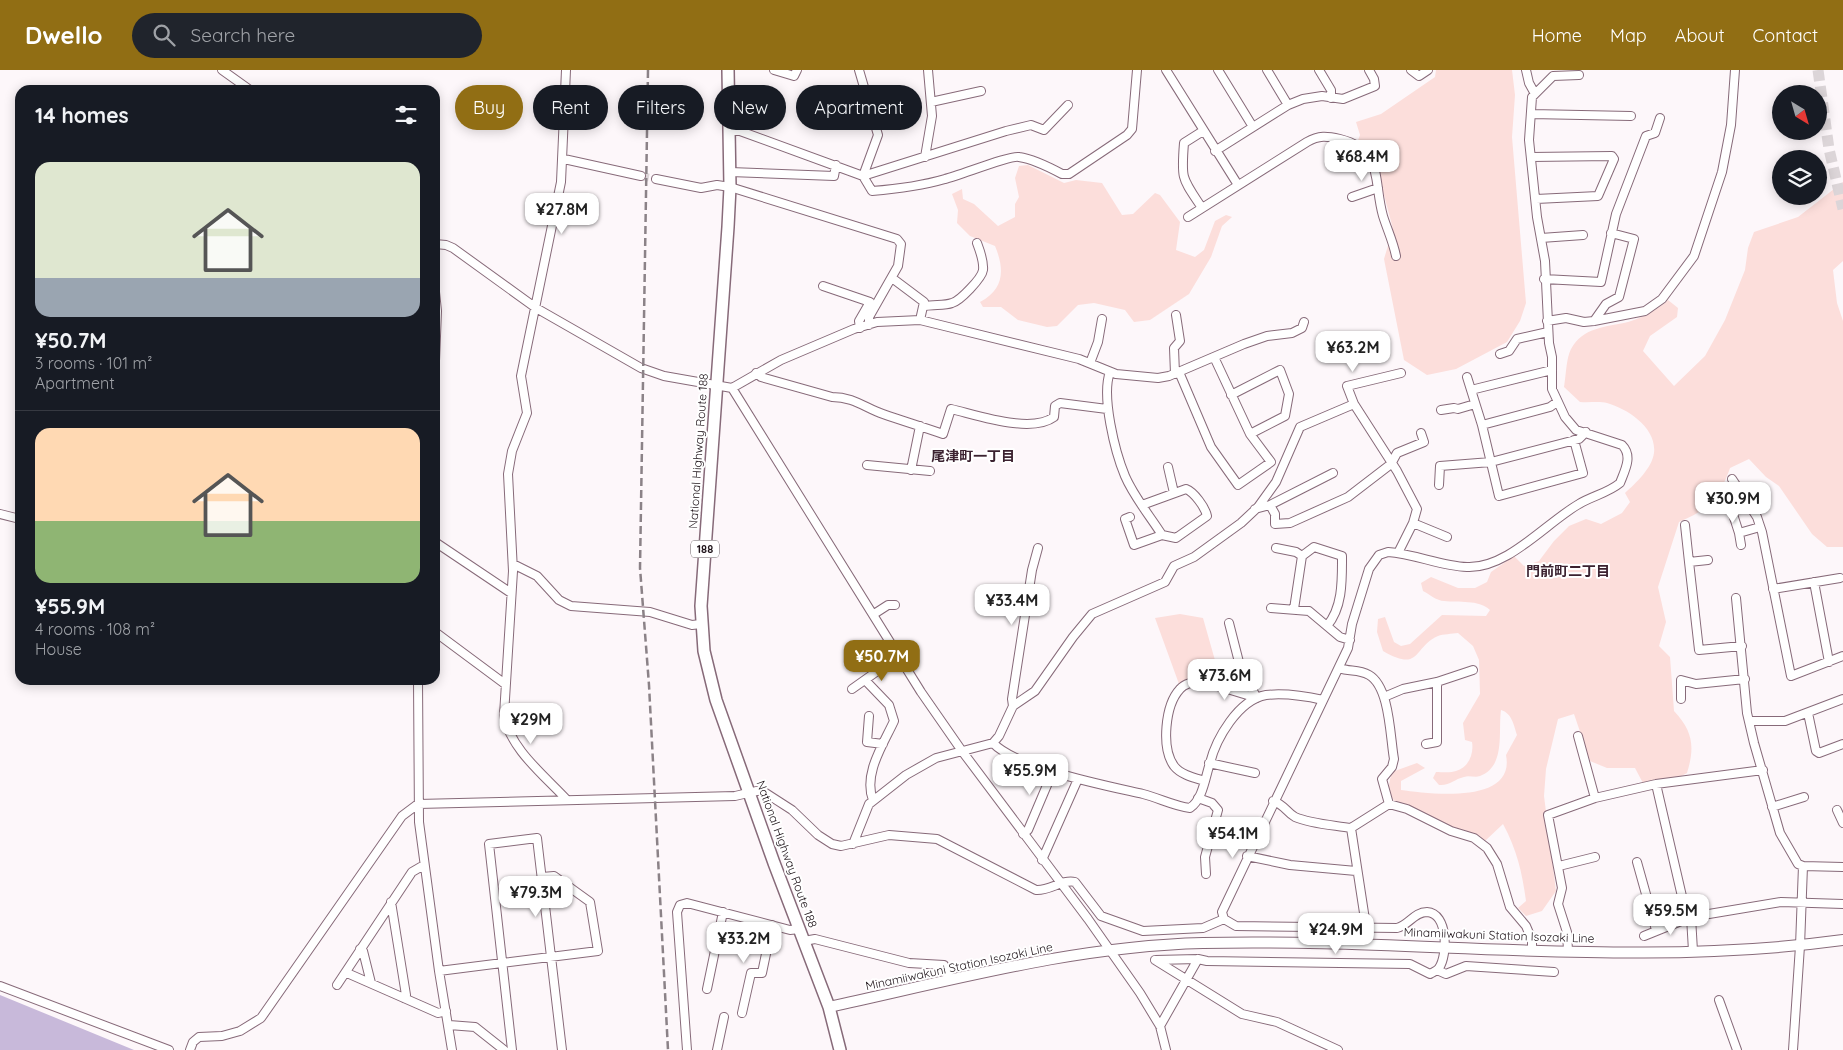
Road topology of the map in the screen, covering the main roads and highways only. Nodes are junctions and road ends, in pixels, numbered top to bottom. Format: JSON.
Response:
{"nodes":[{"id":1,"x":728,"y":70,"type":"edge"},
{"id":2,"x":1843,"y":940,"type":"edge"},
{"id":3,"x":829,"y":1007,"type":"junction"},
{"id":4,"x":840,"y":1050,"type":"edge"}],
"edges":[{"from":1,"to":3,"type":"highway","name":"National Highway Route 188","number":"188"},
{"from":2,"to":3,"type":"main road","name":"Minamiiwakuni Station Isozaki Line"},
{"from":3,"to":4,"type":"highway","name":"National Highway Route 188","number":"188"}]}
